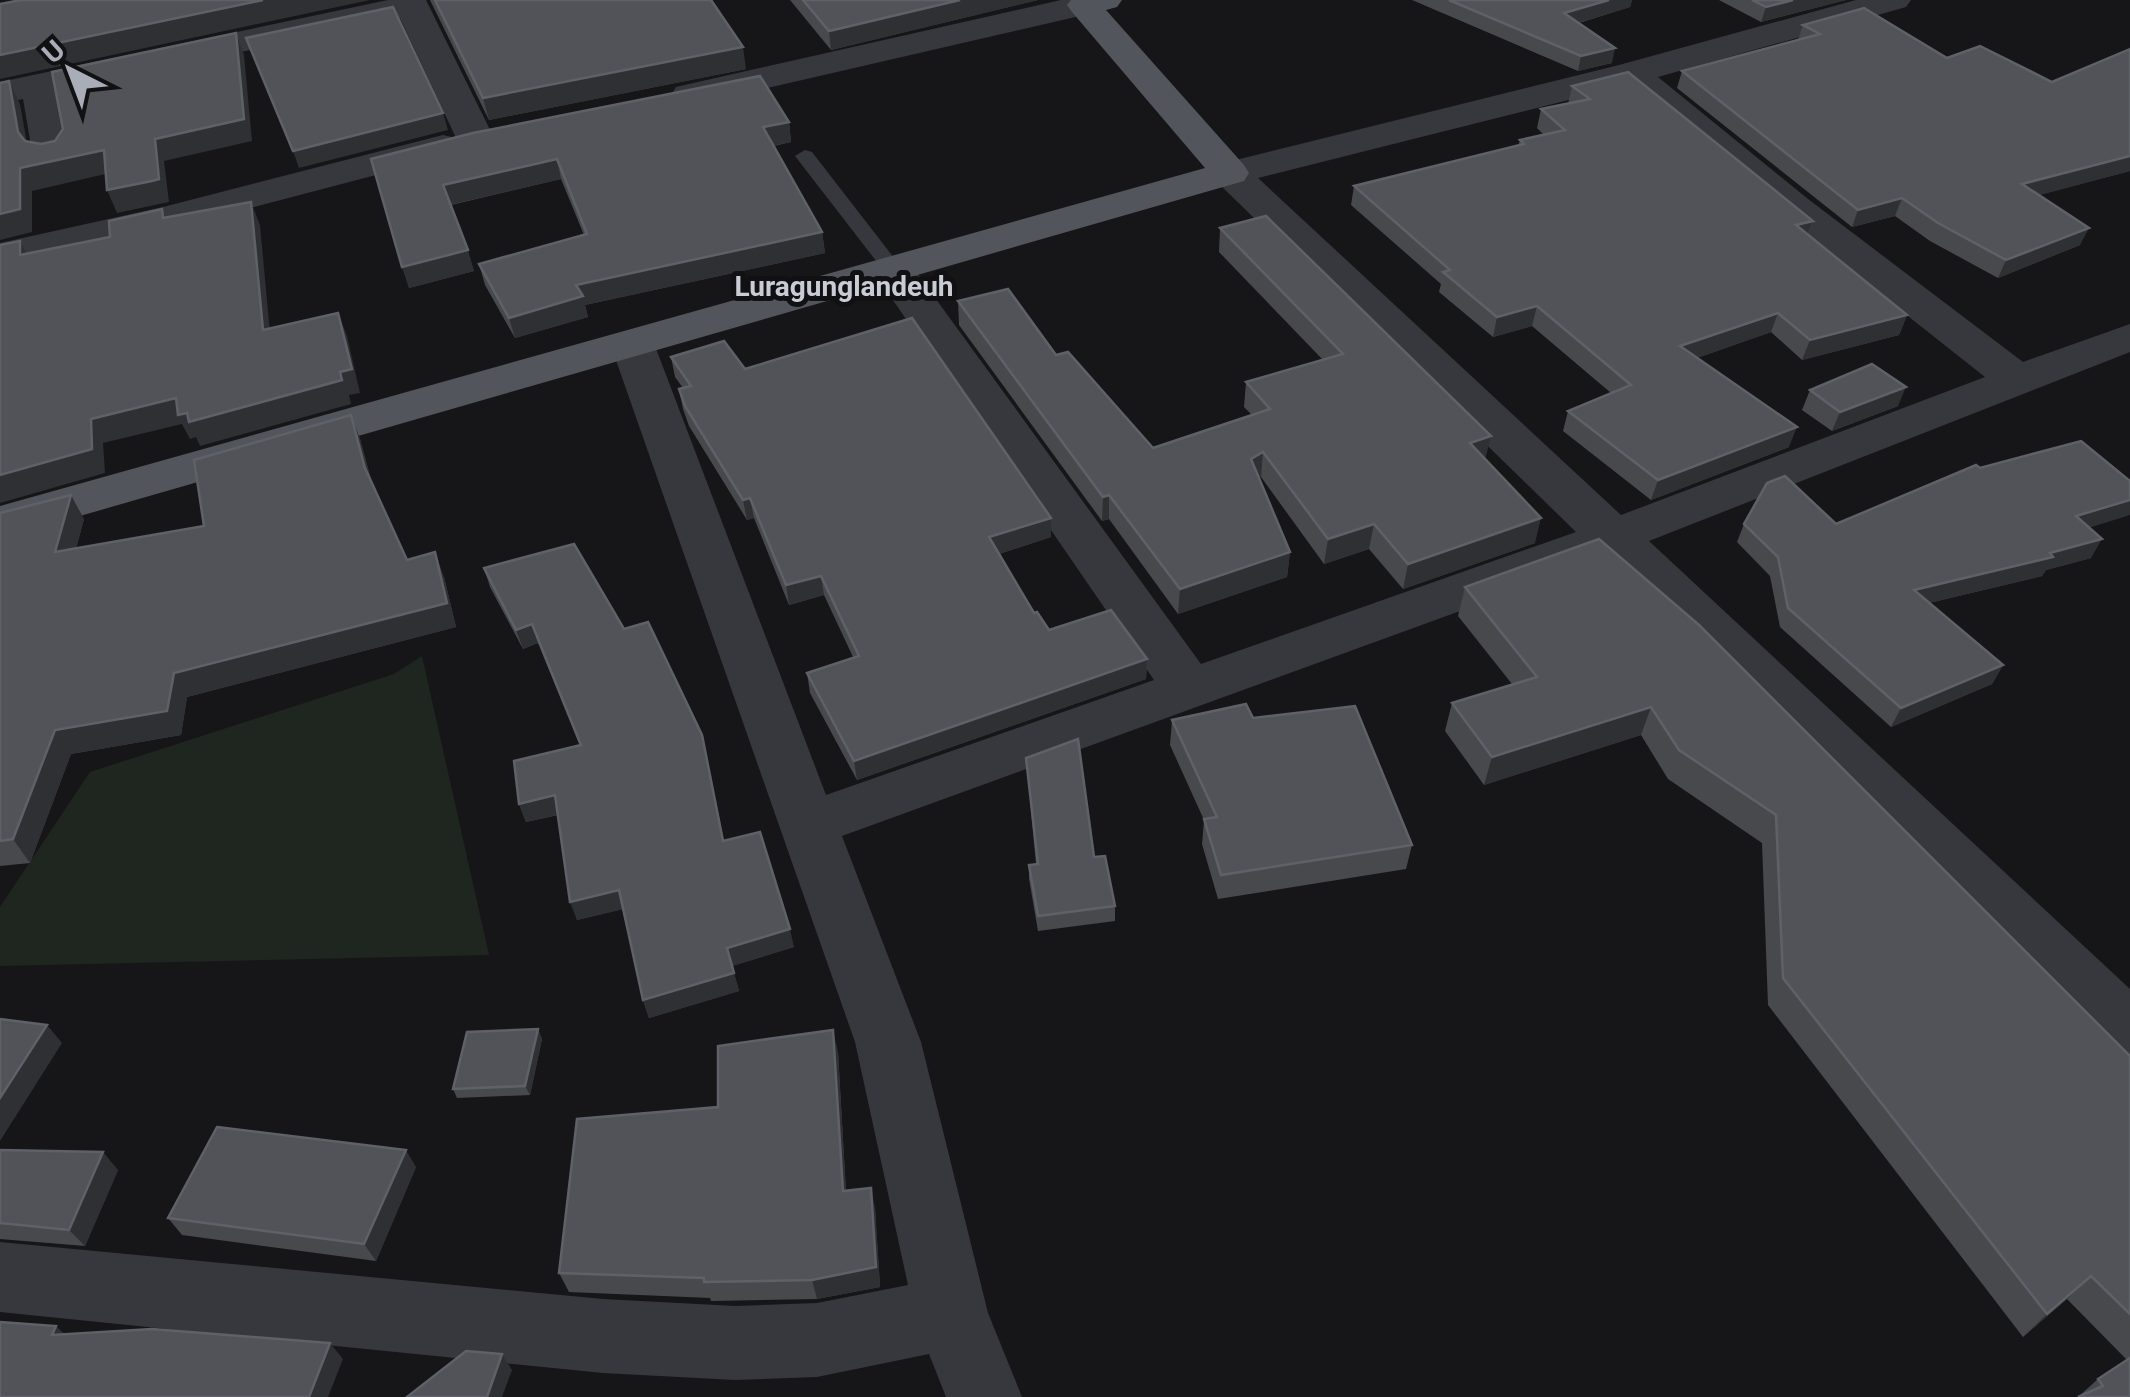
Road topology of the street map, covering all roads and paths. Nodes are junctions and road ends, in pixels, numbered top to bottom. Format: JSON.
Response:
{"nodes":[{"id":1,"x":1894,"y":0,"type":"edge"},
{"id":2,"x":410,"y":2,"type":"edge"},
{"id":3,"x":1090,"y":2,"type":"edge"},
{"id":4,"x":1631,"y":72,"type":"junction"},
{"id":5,"x":39,"y":86,"type":"junction"},
{"id":6,"x":0,"y":93,"type":"edge"},
{"id":7,"x":647,"y":104,"type":"edge"},
{"id":8,"x":513,"y":130,"type":"edge"},
{"id":9,"x":475,"y":138,"type":"junction"},
{"id":10,"x":51,"y":152,"type":"edge"},
{"id":11,"x":805,"y":156,"type":"dead end"},
{"id":12,"x":1230,"y":173,"type":"junction"},
{"id":13,"x":0,"y":256,"type":"edge"},
{"id":14,"x":894,"y":271,"type":"junction"},
{"id":15,"x":2130,"y":337,"type":"edge"},
{"id":16,"x":633,"y":346,"type":"junction"},
{"id":17,"x":2018,"y":380,"type":"junction"},
{"id":18,"x":0,"y":523,"type":"edge"},
{"id":19,"x":1610,"y":538,"type":"junction"},
{"id":20,"x":1189,"y":688,"type":"junction"},
{"id":21,"x":811,"y":824,"type":"junction"},
{"id":22,"x":2130,"y":1030,"type":"edge"},
{"id":23,"x":0,"y":1277,"type":"edge"},
{"id":24,"x":951,"y":1314,"type":"junction"},
{"id":25,"x":984,"y":1397,"type":"edge"}],
"edges":[{"from":1,"to":4,"type":"street"},
{"from":2,"to":5,"type":"street"},
{"from":2,"to":9,"type":"street"},
{"from":3,"to":7,"type":"street"},
{"from":3,"to":12,"type":"main road"},
{"from":4,"to":12,"type":"street"},
{"from":4,"to":17,"type":"street"},
{"from":5,"to":6,"type":"street"},
{"from":5,"to":10,"type":"street"},
{"from":8,"to":9,"type":"street"},
{"from":9,"to":13,"type":"street"},
{"from":11,"to":14,"type":"lane"},
{"from":12,"to":14,"type":"main road"},
{"from":12,"to":19,"type":"street"},
{"from":14,"to":16,"type":"main road"},
{"from":14,"to":20,"type":"street"},
{"from":15,"to":17,"type":"street"},
{"from":16,"to":18,"type":"main road"},
{"from":16,"to":21,"type":"street"},
{"from":17,"to":19,"type":"street"},
{"from":19,"to":20,"type":"street"},
{"from":19,"to":22,"type":"street"},
{"from":20,"to":21,"type":"street"},
{"from":21,"to":24,"type":"street"},
{"from":23,"to":24,"type":"street"},
{"from":24,"to":25,"type":"street"}]}
